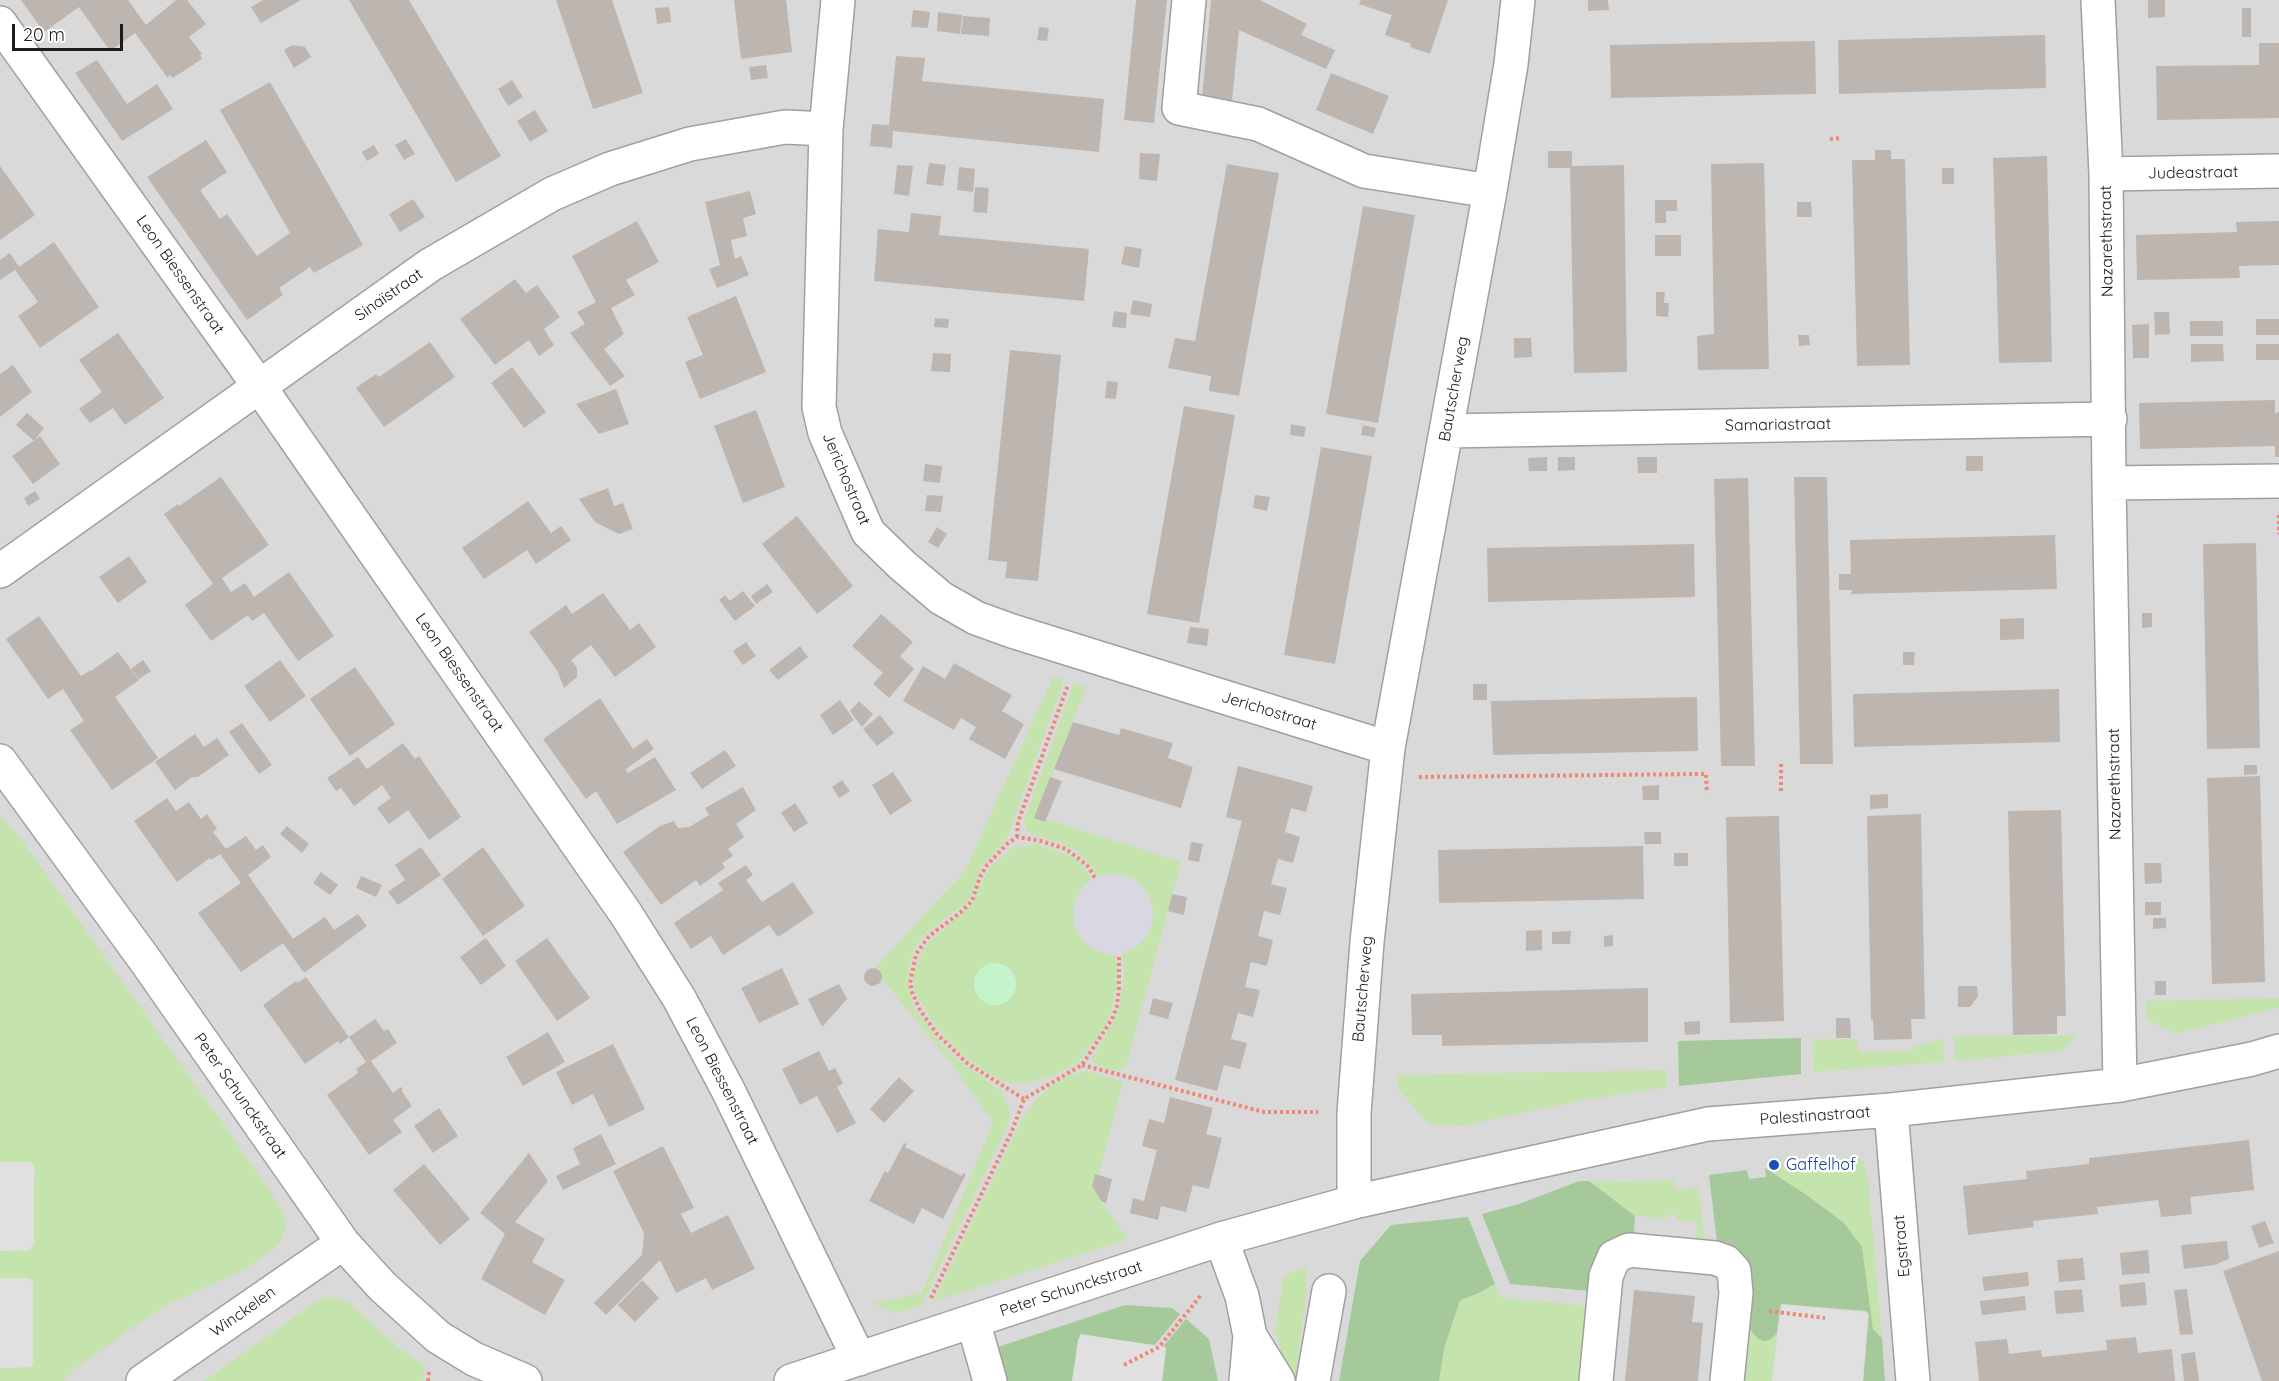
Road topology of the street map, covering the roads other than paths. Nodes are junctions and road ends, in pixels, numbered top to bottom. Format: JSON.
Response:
{"nodes":[{"id":1,"x":838,"y":0,"type":"edge"},
{"id":2,"x":1189,"y":0,"type":"edge"},
{"id":3,"x":1518,"y":0,"type":"edge"},
{"id":4,"x":2098,"y":0,"type":"edge"},
{"id":5,"x":0,"y":23,"type":"edge"},
{"id":6,"x":826,"y":129,"type":"junction"},
{"id":7,"x":2279,"y":171,"type":"edge"},
{"id":8,"x":2106,"y":174,"type":"junction"},
{"id":9,"x":1490,"y":191,"type":"junction"},
{"id":10,"x":259,"y":386,"type":"junction"},
{"id":11,"x":2110,"y":419,"type":"junction"},
{"id":12,"x":1446,"y":431,"type":"junction"},
{"id":13,"x":2279,"y":481,"type":"edge"},
{"id":14,"x":2109,"y":483,"type":"junction"},
{"id":15,"x":0,"y":571,"type":"edge"},
{"id":16,"x":0,"y":761,"type":"edge"},
{"id":17,"x":1386,"y":763,"type":"junction"},
{"id":18,"x":2279,"y":1051,"type":"edge"},
{"id":19,"x":2120,"y":1085,"type":"junction"},
{"id":20,"x":1891,"y":1110,"type":"junction"},
{"id":21,"x":1354,"y":1202,"type":"junction"},
{"id":22,"x":343,"y":1243,"type":"junction"},
{"id":23,"x":1226,"y":1250,"type":"junction"},
{"id":24,"x":1329,"y":1291,"type":"dead end"},
{"id":25,"x":973,"y":1321,"type":"junction"},
{"id":26,"x":1250,"y":1336,"type":"junction"},
{"id":27,"x":859,"y":1359,"type":"junction"},
{"id":28,"x":143,"y":1381,"type":"edge"},
{"id":29,"x":525,"y":1381,"type":"edge"},
{"id":30,"x":791,"y":1381,"type":"edge"},
{"id":31,"x":990,"y":1381,"type":"edge"},
{"id":32,"x":1246,"y":1381,"type":"edge"},
{"id":33,"x":1278,"y":1381,"type":"edge"},
{"id":34,"x":1313,"y":1381,"type":"edge"},
{"id":35,"x":1596,"y":1381,"type":"edge"},
{"id":36,"x":1727,"y":1381,"type":"edge"},
{"id":37,"x":1913,"y":1381,"type":"edge"}],
"edges":[{"from":1,"to":6,"type":"street","name":"Jerichostraat"},
{"from":2,"to":9,"type":"street"},
{"from":3,"to":9,"type":"street","name":"Bautscherweg"},
{"from":4,"to":8,"type":"street","name":"Nazarethstraat"},
{"from":5,"to":10,"type":"street","name":"Leon Biessenstraat"},
{"from":6,"to":10,"type":"street","name":"Sinaïstraat"},
{"from":6,"to":17,"type":"street","name":"Jerichostraat"},
{"from":7,"to":8,"type":"street","name":"Judeastraat"},
{"from":8,"to":11,"type":"street","name":"Nazarethstraat"},
{"from":9,"to":12,"type":"street","name":"Bautscherweg"},
{"from":10,"to":15,"type":"street","name":"Sinaïstraat"},
{"from":10,"to":27,"type":"street","name":"Leon Biessenstraat"},
{"from":11,"to":12,"type":"street","name":"Samariastraat"},
{"from":11,"to":14,"type":"street","name":"Nazarethstraat"},
{"from":12,"to":17,"type":"street","name":"Bautscherweg"},
{"from":13,"to":14,"type":"street"},
{"from":14,"to":19,"type":"street","name":"Nazarethstraat"},
{"from":16,"to":22,"type":"street","name":"Peter Schunckstraat"},
{"from":17,"to":21,"type":"street","name":"Bautscherweg"},
{"from":18,"to":19,"type":"street","name":"Palestinastraat"},
{"from":19,"to":20,"type":"street","name":"Palestinastraat"},
{"from":20,"to":21,"type":"street","name":"Palestinastraat"},
{"from":20,"to":37,"type":"street","name":"Egstraat"},
{"from":21,"to":23,"type":"street","name":"Peter Schunckstraat"},
{"from":22,"to":28,"type":"street","name":"Winckelen"},
{"from":22,"to":29,"type":"street","name":"Peter Schunckstraat"},
{"from":23,"to":25,"type":"street","name":"Peter Schunckstraat"},
{"from":23,"to":26,"type":"street"},
{"from":24,"to":34,"type":"street"},
{"from":25,"to":27,"type":"street","name":"Peter Schunckstraat"},
{"from":25,"to":31,"type":"street"},
{"from":26,"to":32,"type":"street"},
{"from":26,"to":33,"type":"street"},
{"from":27,"to":30,"type":"street","name":"Peter Schunckstraat"},
{"from":35,"to":36,"type":"street"}]}
